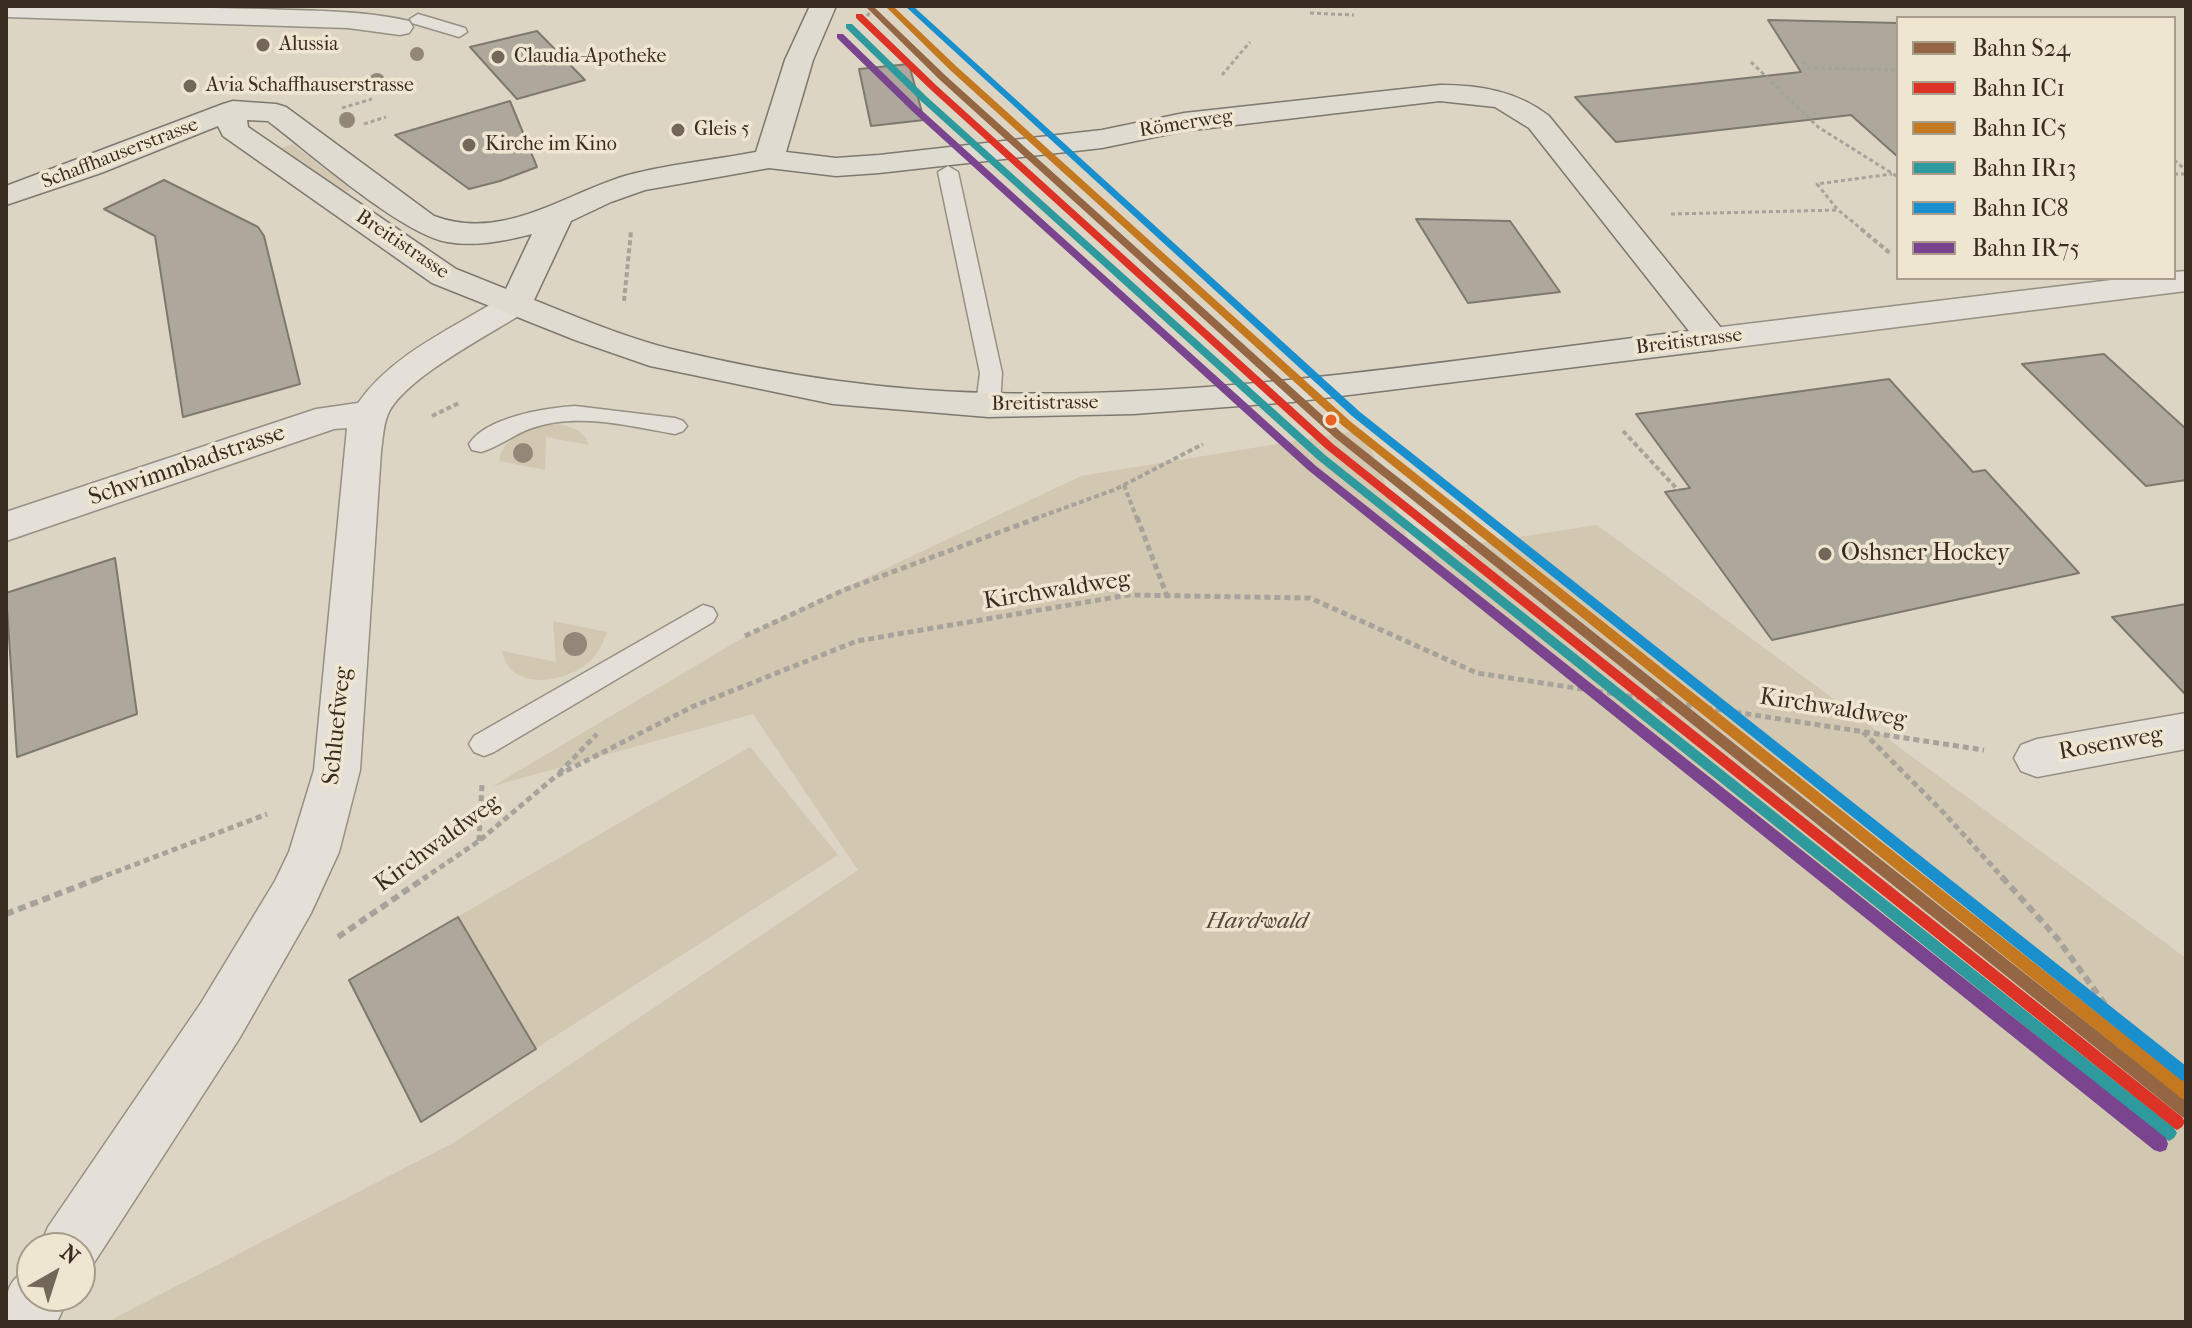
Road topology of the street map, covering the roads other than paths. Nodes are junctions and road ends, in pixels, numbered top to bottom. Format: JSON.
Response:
{"nodes":[{"id":1,"x":823,"y":6,"type":"edge"},
{"id":2,"x":6,"y":9,"type":"edge"},
{"id":3,"x":409,"y":23,"type":"joint"},
{"id":4,"x":459,"y":32,"type":"dead end"},
{"id":5,"x":233,"y":110,"type":"junction"},
{"id":6,"x":769,"y":159,"type":"junction"},
{"id":7,"x":948,"y":172,"type":"dead end"},
{"id":8,"x":6,"y":196,"type":"edge"},
{"id":9,"x":557,"y":216,"type":"junction"},
{"id":10,"x":447,"y":232,"type":"joint"},
{"id":11,"x":2186,"y":281,"type":"edge"},
{"id":12,"x":516,"y":303,"type":"junction"},
{"id":13,"x":1713,"y":339,"type":"junction"},
{"id":14,"x":988,"y":405,"type":"junction"},
{"id":15,"x":370,"y":413,"type":"junction"},
{"id":16,"x":675,"y":426,"type":"dead end"},
{"id":17,"x":481,"y":444,"type":"dead end"},
{"id":18,"x":6,"y":527,"type":"edge"},
{"id":19,"x":703,"y":615,"type":"dead end"},
{"id":20,"x":2186,"y":731,"type":"edge"},
{"id":21,"x":484,"y":744,"type":"road end"},
{"id":22,"x":2037,"y":758,"type":"road end"},
{"id":23,"x":80,"y":1232,"type":"edge"}],
"edges":[{"from":1,"to":6,"type":"main road"},
{"from":2,"to":3,"type":"street"},
{"from":3,"to":4,"type":"lane"},
{"from":5,"to":8,"type":"main road","name":"Schaffhauserstrasse"},
{"from":5,"to":10,"type":"main road","name":"Breitistrasse"},
{"from":5,"to":12,"type":"main road","name":"Breitistrasse"},
{"from":6,"to":9,"type":"main road","name":"Römerweg"},
{"from":6,"to":13,"type":"main road","name":"Römerweg"},
{"from":7,"to":14,"type":"lane"},
{"from":9,"to":10,"type":"main road","name":"Römerweg"},
{"from":9,"to":12,"type":"main road"},
{"from":11,"to":13,"type":"street","name":"Breitistrasse"},
{"from":12,"to":14,"type":"main road","name":"Breitistrasse"},
{"from":12,"to":15,"type":"street","name":"Schluefweg"},
{"from":13,"to":14,"type":"main road","name":"Breitistrasse"},
{"from":15,"to":18,"type":"street","name":"Schwimmbadstrasse"},
{"from":15,"to":23,"type":"street","name":"Schluefweg"},
{"from":16,"to":17,"type":"lane"},
{"from":19,"to":21,"type":"lane"},
{"from":20,"to":22,"type":"street","name":"Rosenweg"}]}
